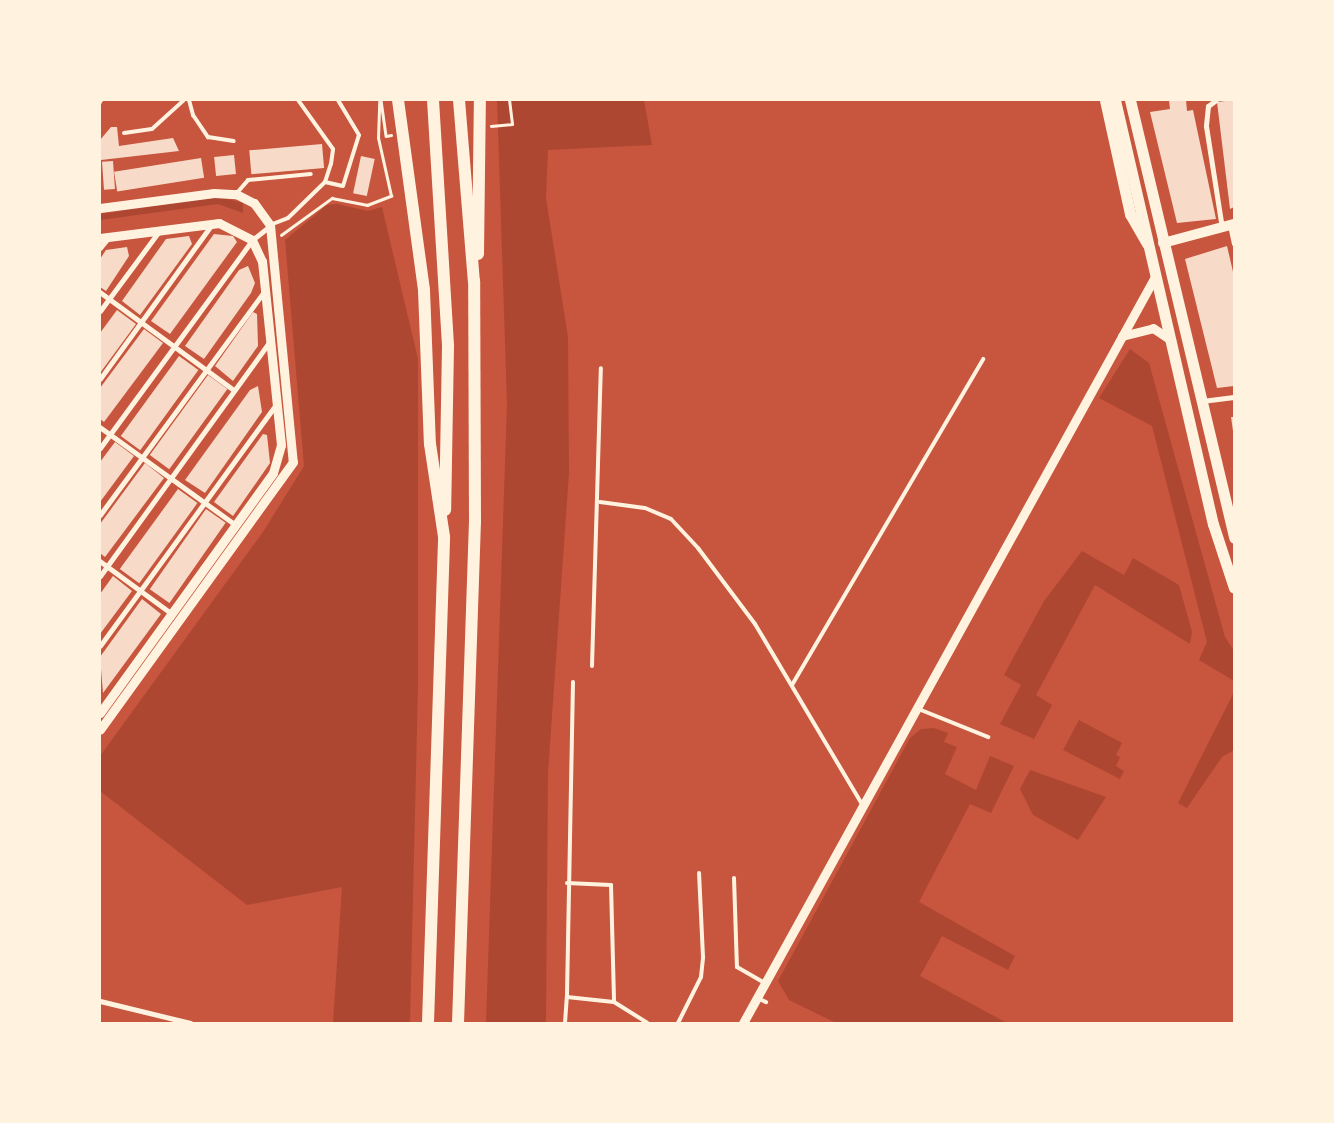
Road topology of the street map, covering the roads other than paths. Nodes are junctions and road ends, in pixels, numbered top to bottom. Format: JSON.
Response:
{"nodes":[{"id":1,"x":184,"y":100,"type":"edge"},
{"id":2,"x":189,"y":100,"type":"edge"},
{"id":3,"x":298,"y":100,"type":"edge"},
{"id":4,"x":338,"y":100,"type":"edge"},
{"id":5,"x":398,"y":100,"type":"edge"},
{"id":6,"x":433,"y":100,"type":"edge"},
{"id":7,"x":480,"y":100,"type":"edge"},
{"id":8,"x":1105,"y":100,"type":"edge"},
{"id":9,"x":1115,"y":100,"type":"edge"},
{"id":10,"x":1130,"y":100,"type":"edge"},
{"id":11,"x":1216,"y":100,"type":"edge"},
{"id":12,"x":460,"y":101,"type":"edge"},
{"id":13,"x":124,"y":133,"type":"dead end"},
{"id":14,"x":234,"y":141,"type":"dead end"},
{"id":15,"x":311,"y":174,"type":"dead end"},
{"id":16,"x":325,"y":182,"type":"junction"},
{"id":17,"x":236,"y":194,"type":"junction"},
{"id":18,"x":100,"y":208,"type":"edge"},
{"id":19,"x":213,"y":223,"type":"junction"},
{"id":20,"x":270,"y":225,"type":"junction"},
{"id":21,"x":1229,"y":226,"type":"edge"},
{"id":22,"x":160,"y":230,"type":"junction"},
{"id":23,"x":104,"y":237,"type":"edge"},
{"id":24,"x":252,"y":240,"type":"junction"},
{"id":25,"x":1163,"y":243,"type":"junction"},
{"id":26,"x":1234,"y":244,"type":"edge"},
{"id":27,"x":1149,"y":245,"type":"junction"},
{"id":28,"x":100,"y":248,"type":"edge"},
{"id":29,"x":1166,"y":258,"type":"junction"},
{"id":30,"x":1156,"y":275,"type":"junction"},
{"id":31,"x":474,"y":281,"type":"junction"},
{"id":32,"x":266,"y":290,"type":"junction"},
{"id":33,"x":100,"y":292,"type":"edge"},
{"id":34,"x":109,"y":299,"type":"junction"},
{"id":35,"x":100,"y":311,"type":"edge"},
{"id":36,"x":141,"y":322,"type":"junction"},
{"id":37,"x":1122,"y":336,"type":"junction"},
{"id":38,"x":272,"y":339,"type":"junction"},
{"id":39,"x":1172,"y":340,"type":"junction"},
{"id":40,"x":173,"y":348,"type":"junction"},
{"id":41,"x":984,"y":359,"type":"dead end"},
{"id":42,"x":600,"y":368,"type":"dead end"},
{"id":43,"x":207,"y":369,"type":"junction"},
{"id":44,"x":100,"y":379,"type":"edge"},
{"id":45,"x":234,"y":390,"type":"junction"},
{"id":46,"x":1234,"y":397,"type":"edge"},
{"id":47,"x":1200,"y":402,"type":"junction"},
{"id":48,"x":278,"y":403,"type":"junction"},
{"id":49,"x":100,"y":427,"type":"edge"},
{"id":50,"x":110,"y":435,"type":"junction"},
{"id":51,"x":100,"y":448,"type":"edge"},
{"id":52,"x":143,"y":457,"type":"junction"},
{"id":53,"x":171,"y":477,"type":"junction"},
{"id":54,"x":205,"y":502,"type":"junction"},
{"id":55,"x":600,"y":502,"type":"junction"},
{"id":56,"x":100,"y":515,"type":"edge"},
{"id":57,"x":236,"y":525,"type":"junction"},
{"id":58,"x":444,"y":537,"type":"junction"},
{"id":59,"x":1234,"y":538,"type":"edge"},
{"id":60,"x":100,"y":561,"type":"edge"},
{"id":61,"x":107,"y":566,"type":"junction"},
{"id":62,"x":100,"y":576,"type":"edge"},
{"id":63,"x":1234,"y":588,"type":"edge"},
{"id":64,"x":140,"y":590,"type":"junction"},
{"id":65,"x":172,"y":614,"type":"junction"},
{"id":66,"x":100,"y":646,"type":"edge"},
{"id":67,"x":592,"y":666,"type":"dead end"},
{"id":68,"x":573,"y":682,"type":"dead end"},
{"id":69,"x":792,"y":685,"type":"junction"},
{"id":70,"x":102,"y":708,"type":"edge"},
{"id":71,"x":916,"y":708,"type":"junction"},
{"id":72,"x":100,"y":730,"type":"edge"},
{"id":73,"x":988,"y":737,"type":"dead end"},
{"id":74,"x":862,"y":806,"type":"junction"},
{"id":75,"x":699,"y":873,"type":"dead end"},
{"id":76,"x":734,"y":878,"type":"dead end"},
{"id":77,"x":567,"y":883,"type":"junction"},
{"id":78,"x":765,"y":983,"type":"junction"},
{"id":79,"x":567,"y":997,"type":"junction"},
{"id":80,"x":757,"y":998,"type":"junction"},
{"id":81,"x":100,"y":1001,"type":"edge"},
{"id":82,"x":614,"y":1002,"type":"junction"},
{"id":83,"x":766,"y":1002,"type":"dead end"},
{"id":84,"x":190,"y":1023,"type":"edge"},
{"id":85,"x":428,"y":1023,"type":"edge"},
{"id":86,"x":458,"y":1023,"type":"edge"},
{"id":87,"x":565,"y":1023,"type":"edge"},
{"id":88,"x":647,"y":1023,"type":"edge"},
{"id":89,"x":678,"y":1023,"type":"edge"},
{"id":90,"x":743,"y":1023,"type":"edge"}],
"edges":[{"from":1,"to":13,"type":"lane"},
{"from":2,"to":14,"type":"lane"},
{"from":3,"to":16,"type":"lane"},
{"from":4,"to":16,"type":"lane"},
{"from":5,"to":58,"type":"highway"},
{"from":6,"to":58,"type":"highway"},
{"from":7,"to":31,"type":"highway"},
{"from":8,"to":27,"type":"main road"},
{"from":9,"to":27,"type":"main road"},
{"from":10,"to":25,"type":"main road"},
{"from":11,"to":21,"type":"street"},
{"from":12,"to":31,"type":"highway"},
{"from":15,"to":17,"type":"lane"},
{"from":16,"to":20,"type":"lane"},
{"from":17,"to":18,"type":"street"},
{"from":17,"to":20,"type":"street"},
{"from":19,"to":22,"type":"street"},
{"from":19,"to":24,"type":"street"},
{"from":19,"to":36,"type":"street"},
{"from":20,"to":24,"type":"street"},
{"from":20,"to":72,"type":"street"},
{"from":21,"to":25,"type":"main road"},
{"from":21,"to":26,"type":"street"},
{"from":22,"to":23,"type":"street"},
{"from":22,"to":34,"type":"street"},
{"from":23,"to":28,"type":"street"},
{"from":24,"to":32,"type":"street"},
{"from":24,"to":40,"type":"street"},
{"from":25,"to":27,"type":"main road"},
{"from":25,"to":29,"type":"main road"},
{"from":27,"to":30,"type":"main road"},
{"from":29,"to":30,"type":"main road"},
{"from":29,"to":47,"type":"main road"},
{"from":30,"to":37,"type":"street"},
{"from":30,"to":39,"type":"main road"},
{"from":31,"to":86,"type":"highway"},
{"from":32,"to":38,"type":"street"},
{"from":32,"to":43,"type":"street"},
{"from":33,"to":34,"type":"street"},
{"from":34,"to":35,"type":"street"},
{"from":34,"to":36,"type":"street"},
{"from":36,"to":40,"type":"street"},
{"from":36,"to":44,"type":"street"},
{"from":37,"to":39,"type":"street"},
{"from":37,"to":71,"type":"street"},
{"from":38,"to":45,"type":"street"},
{"from":38,"to":48,"type":"street"},
{"from":39,"to":63,"type":"main road"},
{"from":40,"to":43,"type":"street"},
{"from":40,"to":50,"type":"street"},
{"from":41,"to":69,"type":"lane"},
{"from":42,"to":55,"type":"lane"},
{"from":43,"to":45,"type":"street"},
{"from":43,"to":52,"type":"street"},
{"from":45,"to":53,"type":"street"},
{"from":46,"to":47,"type":"street"},
{"from":47,"to":59,"type":"main road"},
{"from":48,"to":54,"type":"street"},
{"from":48,"to":57,"type":"street"},
{"from":49,"to":50,"type":"street"},
{"from":50,"to":51,"type":"street"},
{"from":50,"to":52,"type":"street"},
{"from":52,"to":53,"type":"street"},
{"from":52,"to":56,"type":"street"},
{"from":53,"to":54,"type":"street"},
{"from":53,"to":61,"type":"street"},
{"from":54,"to":57,"type":"street"},
{"from":54,"to":64,"type":"street"},
{"from":55,"to":67,"type":"lane"},
{"from":55,"to":69,"type":"lane"},
{"from":57,"to":65,"type":"street"},
{"from":58,"to":85,"type":"highway"},
{"from":60,"to":61,"type":"street"},
{"from":61,"to":62,"type":"street"},
{"from":61,"to":64,"type":"street"},
{"from":64,"to":65,"type":"street"},
{"from":64,"to":66,"type":"street"},
{"from":65,"to":70,"type":"street"},
{"from":68,"to":77,"type":"lane"},
{"from":69,"to":74,"type":"lane"},
{"from":71,"to":73,"type":"lane"},
{"from":71,"to":74,"type":"street"},
{"from":74,"to":78,"type":"street"},
{"from":75,"to":89,"type":"lane"},
{"from":76,"to":78,"type":"lane"},
{"from":77,"to":79,"type":"lane"},
{"from":77,"to":82,"type":"lane"},
{"from":78,"to":80,"type":"street"},
{"from":79,"to":82,"type":"lane"},
{"from":79,"to":87,"type":"lane"},
{"from":80,"to":83,"type":"lane"},
{"from":80,"to":90,"type":"street"},
{"from":81,"to":84,"type":"street"},
{"from":82,"to":88,"type":"lane"}]}
